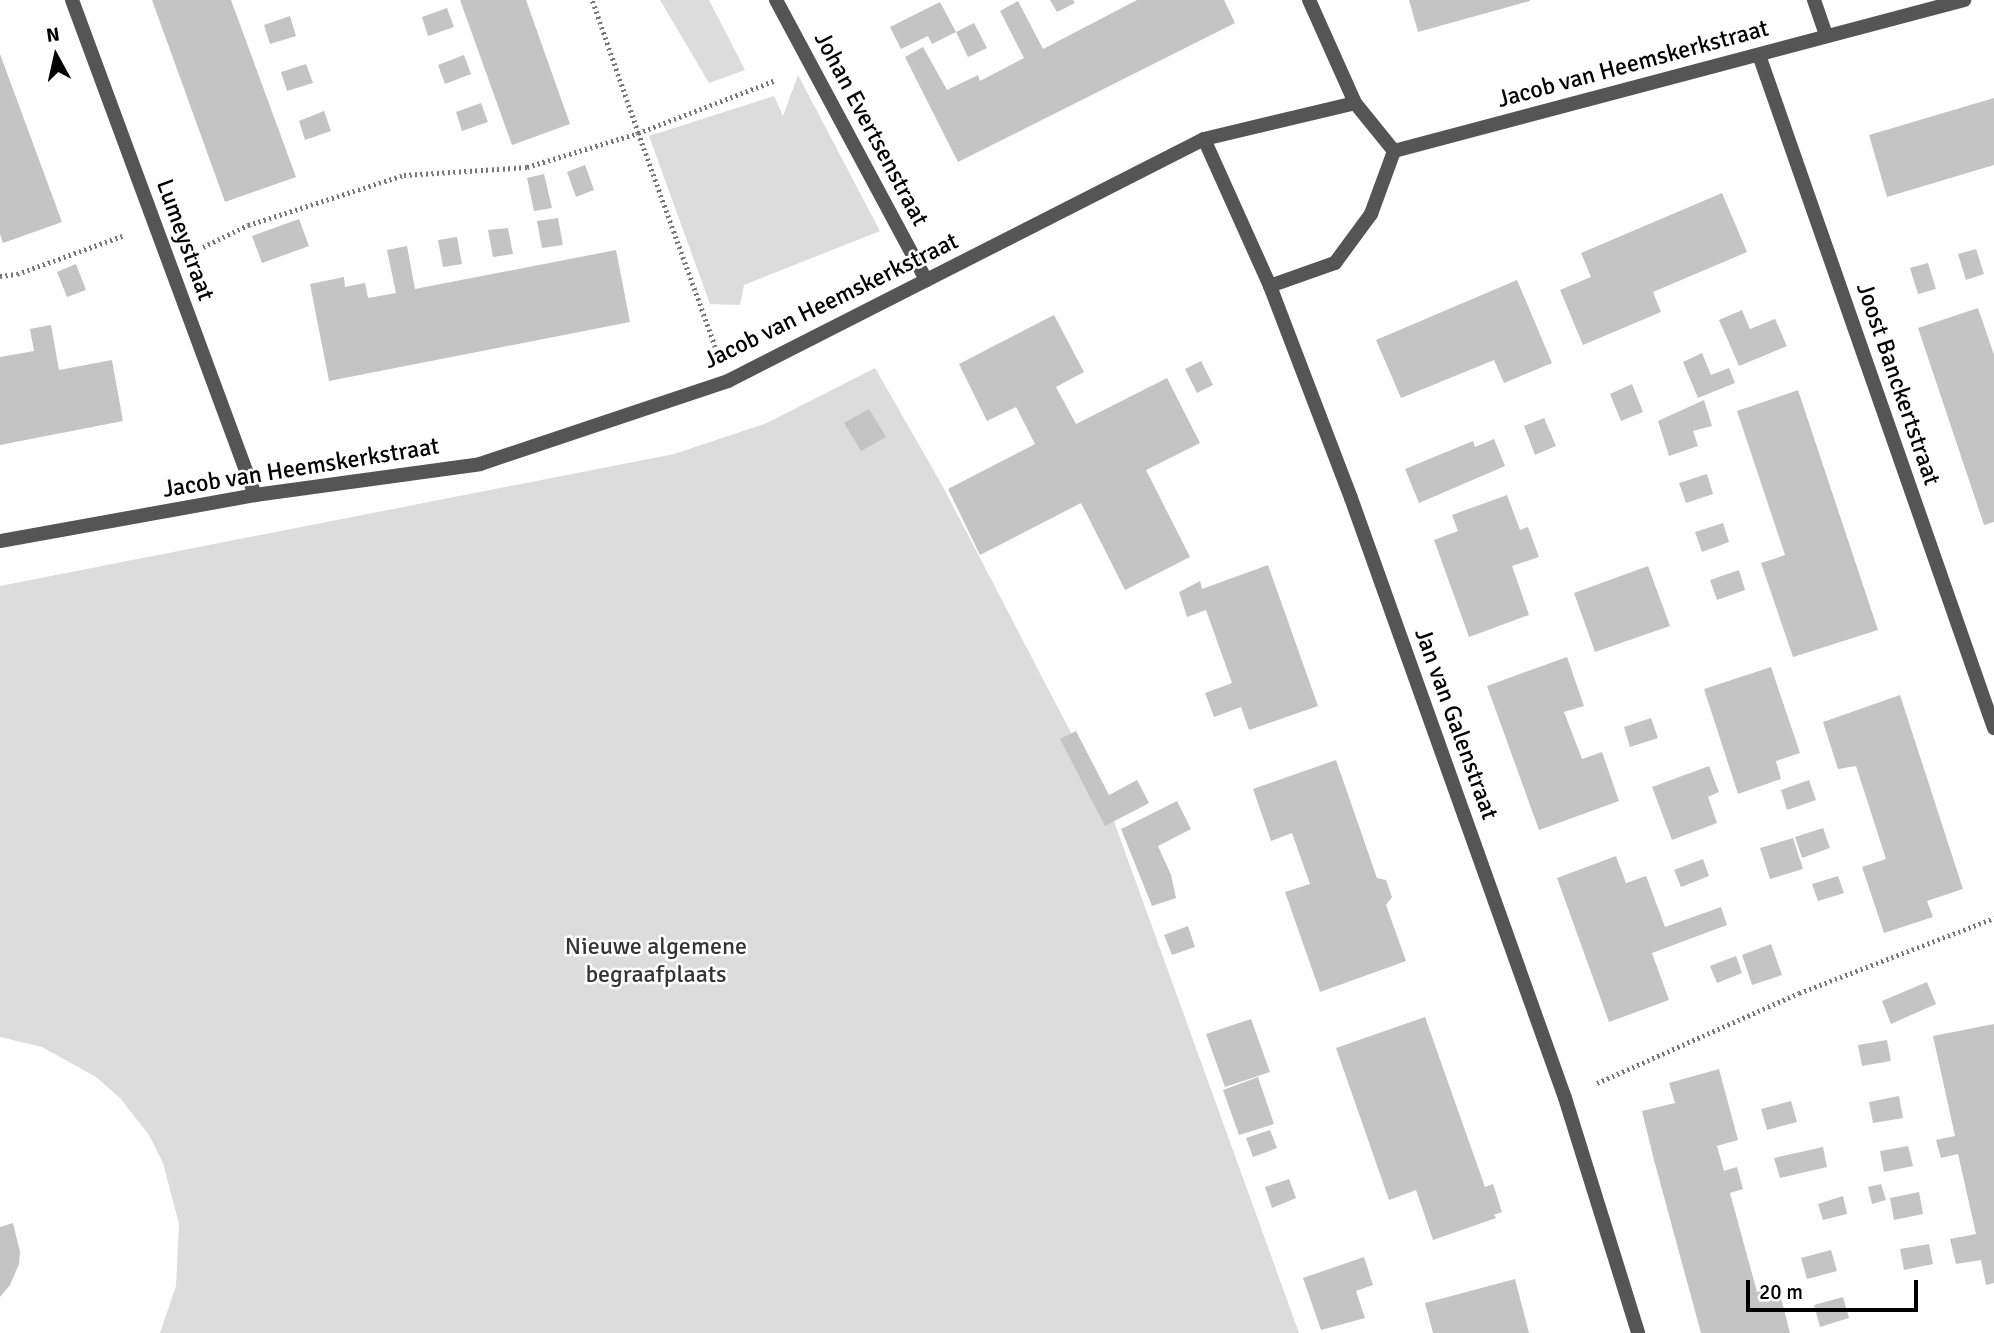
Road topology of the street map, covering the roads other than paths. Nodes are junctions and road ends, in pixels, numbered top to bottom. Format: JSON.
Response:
{"nodes":[{"id":1,"x":72,"y":0,"type":"edge"},
{"id":2,"x":776,"y":0,"type":"edge"},
{"id":3,"x":1309,"y":0,"type":"edge"},
{"id":4,"x":1814,"y":0,"type":"edge"},
{"id":5,"x":1964,"y":0,"type":"edge"},
{"id":6,"x":1826,"y":35,"type":"junction"},
{"id":7,"x":1759,"y":55,"type":"junction"},
{"id":8,"x":1355,"y":103,"type":"junction"},
{"id":9,"x":1204,"y":139,"type":"junction"},
{"id":10,"x":1394,"y":151,"type":"junction"},
{"id":11,"x":926,"y":280,"type":"junction"},
{"id":12,"x":1270,"y":286,"type":"junction"},
{"id":13,"x":255,"y":495,"type":"junction"},
{"id":14,"x":0,"y":541,"type":"edge"},
{"id":15,"x":1994,"y":727,"type":"edge"},
{"id":16,"x":1638,"y":1333,"type":"edge"}],
"edges":[{"from":1,"to":13,"type":"street","name":"Lumeystraat"},
{"from":2,"to":11,"type":"street","name":"Johan Evertsenstraat"},
{"from":3,"to":8,"type":"street"},
{"from":4,"to":6,"type":"street"},
{"from":5,"to":6,"type":"street","name":"Jacob van Heemskerkstraat"},
{"from":6,"to":7,"type":"street","name":"Jacob van Heemskerkstraat"},
{"from":7,"to":10,"type":"street","name":"Jacob van Heemskerkstraat"},
{"from":7,"to":15,"type":"street","name":"Joost Banckertstraat"},
{"from":8,"to":9,"type":"street","name":"Jacob van Heemskerkstraat"},
{"from":8,"to":10,"type":"street"},
{"from":9,"to":11,"type":"street","name":"Jacob van Heemskerkstraat"},
{"from":9,"to":12,"type":"street","name":"Jan van Galenstraat"},
{"from":10,"to":12,"type":"street"},
{"from":11,"to":13,"type":"street","name":"Jacob van Heemskerkstraat"},
{"from":12,"to":16,"type":"street","name":"Jan van Galenstraat"},
{"from":13,"to":14,"type":"street","name":"Jacob van Heemskerkstraat"}]}
